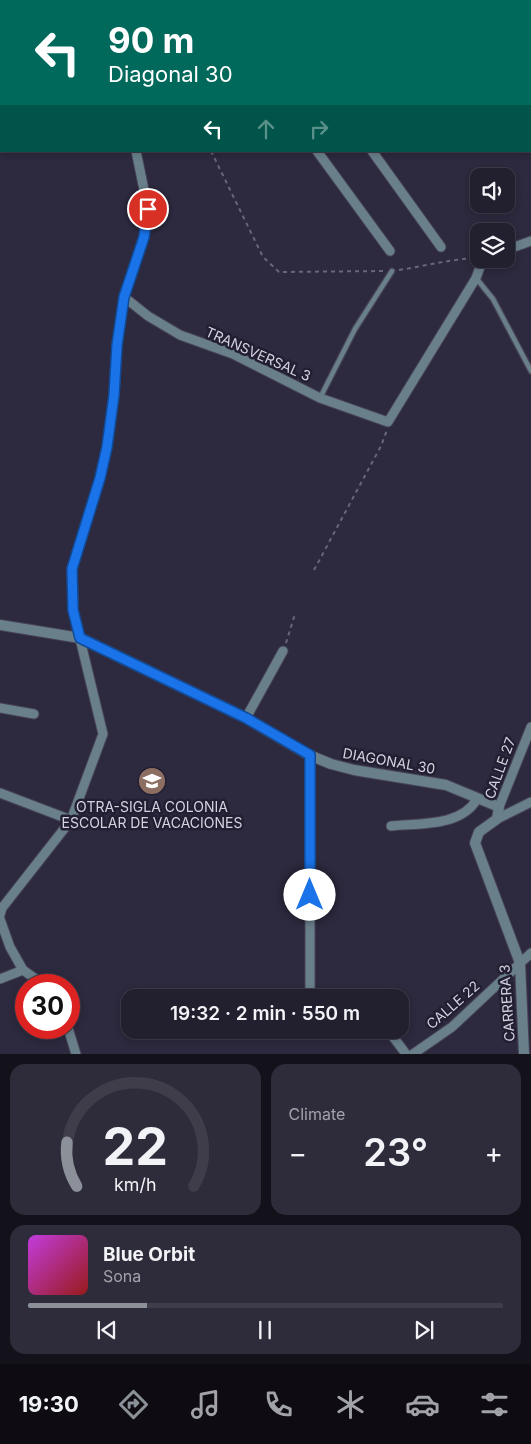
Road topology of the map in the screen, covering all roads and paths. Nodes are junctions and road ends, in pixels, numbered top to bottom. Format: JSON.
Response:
{"nodes":[{"id":1,"x":136,"y":152,"type":"edge"},
{"id":2,"x":211,"y":152,"type":"edge"},
{"id":3,"x":318,"y":152,"type":"edge"},
{"id":4,"x":374,"y":152,"type":"edge"},
{"id":5,"x":531,"y":241,"type":"edge"},
{"id":6,"x":441,"y":247,"type":"dead end"},
{"id":7,"x":515,"y":247,"type":"edge"},
{"id":8,"x":390,"y":251,"type":"dead end"},
{"id":9,"x":470,"y":259,"type":"edge"},
{"id":10,"x":480,"y":268,"type":"edge"},
{"id":11,"x":392,"y":271,"type":"junction"},
{"id":12,"x":476,"y":278,"type":"junction"},
{"id":13,"x":124,"y":297,"type":"junction"},
{"id":14,"x":531,"y":371,"type":"edge"},
{"id":15,"x":320,"y":398,"type":"junction"},
{"id":16,"x":388,"y":422,"type":"junction"},
{"id":17,"x":314,"y":570,"type":"dead end"},
{"id":18,"x":295,"y":614,"type":"dead end"},
{"id":19,"x":0,"y":625,"type":"edge"},
{"id":20,"x":80,"y":638,"type":"junction"},
{"id":21,"x":283,"y":651,"type":"joint"},
{"id":22,"x":0,"y":708,"type":"edge"},
{"id":23,"x":34,"y":714,"type":"dead end"},
{"id":24,"x":246,"y":718,"type":"junction"},
{"id":25,"x":531,"y":727,"type":"edge"},
{"id":26,"x":310,"y":755,"type":"junction"},
{"id":27,"x":0,"y":792,"type":"edge"},
{"id":28,"x":476,"y":799,"type":"junction"},
{"id":29,"x":531,"y":802,"type":"edge"},
{"id":30,"x":499,"y":807,"type":"junction"},
{"id":31,"x":496,"y":819,"type":"junction"},
{"id":32,"x":71,"y":820,"type":"junction"},
{"id":33,"x":391,"y":826,"type":"dead end"},
{"id":34,"x":0,"y":917,"type":"edge"},
{"id":35,"x":531,"y":953,"type":"edge"},
{"id":36,"x":520,"y":963,"type":"junction"},
{"id":37,"x":23,"y":970,"type":"junction"},
{"id":38,"x":29,"y":974,"type":"edge"},
{"id":39,"x":0,"y":979,"type":"edge"},
{"id":40,"x":310,"y":989,"type":"edge"},
{"id":41,"x":71,"y":1039,"type":"edge"},
{"id":42,"x":395,"y":1039,"type":"edge"},
{"id":43,"x":76,"y":1054,"type":"edge"},
{"id":44,"x":406,"y":1054,"type":"edge"},
{"id":45,"x":413,"y":1054,"type":"edge"},
{"id":46,"x":524,"y":1054,"type":"edge"}],
"edges":[{"from":1,"to":13,"type":"street"},
{"from":2,"to":11,"type":"path"},
{"from":3,"to":8,"type":"street"},
{"from":4,"to":6,"type":"street"},
{"from":5,"to":7,"type":"street"},
{"from":9,"to":11,"type":"path"},
{"from":10,"to":12,"type":"street"},
{"from":11,"to":15,"type":"lane"},
{"from":12,"to":14,"type":"lane"},
{"from":12,"to":16,"type":"street"},
{"from":13,"to":15,"type":"street","name":"TRANSVERSAL 3"},
{"from":13,"to":20,"type":"street"},
{"from":15,"to":16,"type":"street","name":"TRANSVERSAL 3"},
{"from":16,"to":17,"type":"path"},
{"from":18,"to":21,"type":"path"},
{"from":19,"to":20,"type":"street","name":"DIAGONAL 30"},
{"from":20,"to":24,"type":"street","name":"DIAGONAL 30"},
{"from":20,"to":32,"type":"street"},
{"from":21,"to":24,"type":"street"},
{"from":22,"to":23,"type":"street"},
{"from":24,"to":26,"type":"street","name":"DIAGONAL 30"},
{"from":25,"to":30,"type":"street","name":"CALLE 27"},
{"from":26,"to":28,"type":"street","name":"DIAGONAL 30"},
{"from":26,"to":40,"type":"street"},
{"from":27,"to":32,"type":"street"},
{"from":28,"to":30,"type":"street","name":"DIAGONAL 30"},
{"from":28,"to":33,"type":"street"},
{"from":29,"to":31,"type":"street"},
{"from":30,"to":31,"type":"street","name":"CALLE 27"},
{"from":31,"to":36,"type":"street","name":"CARRERA 3"},
{"from":32,"to":34,"type":"street"},
{"from":34,"to":37,"type":"street"},
{"from":35,"to":36,"type":"street","name":"CALLE 22"},
{"from":36,"to":45,"type":"street","name":"CALLE 22"},
{"from":36,"to":46,"type":"street","name":"CARRERA 3"},
{"from":37,"to":38,"type":"street"},
{"from":37,"to":39,"type":"street"},
{"from":41,"to":43,"type":"street"},
{"from":42,"to":44,"type":"street"}]}
